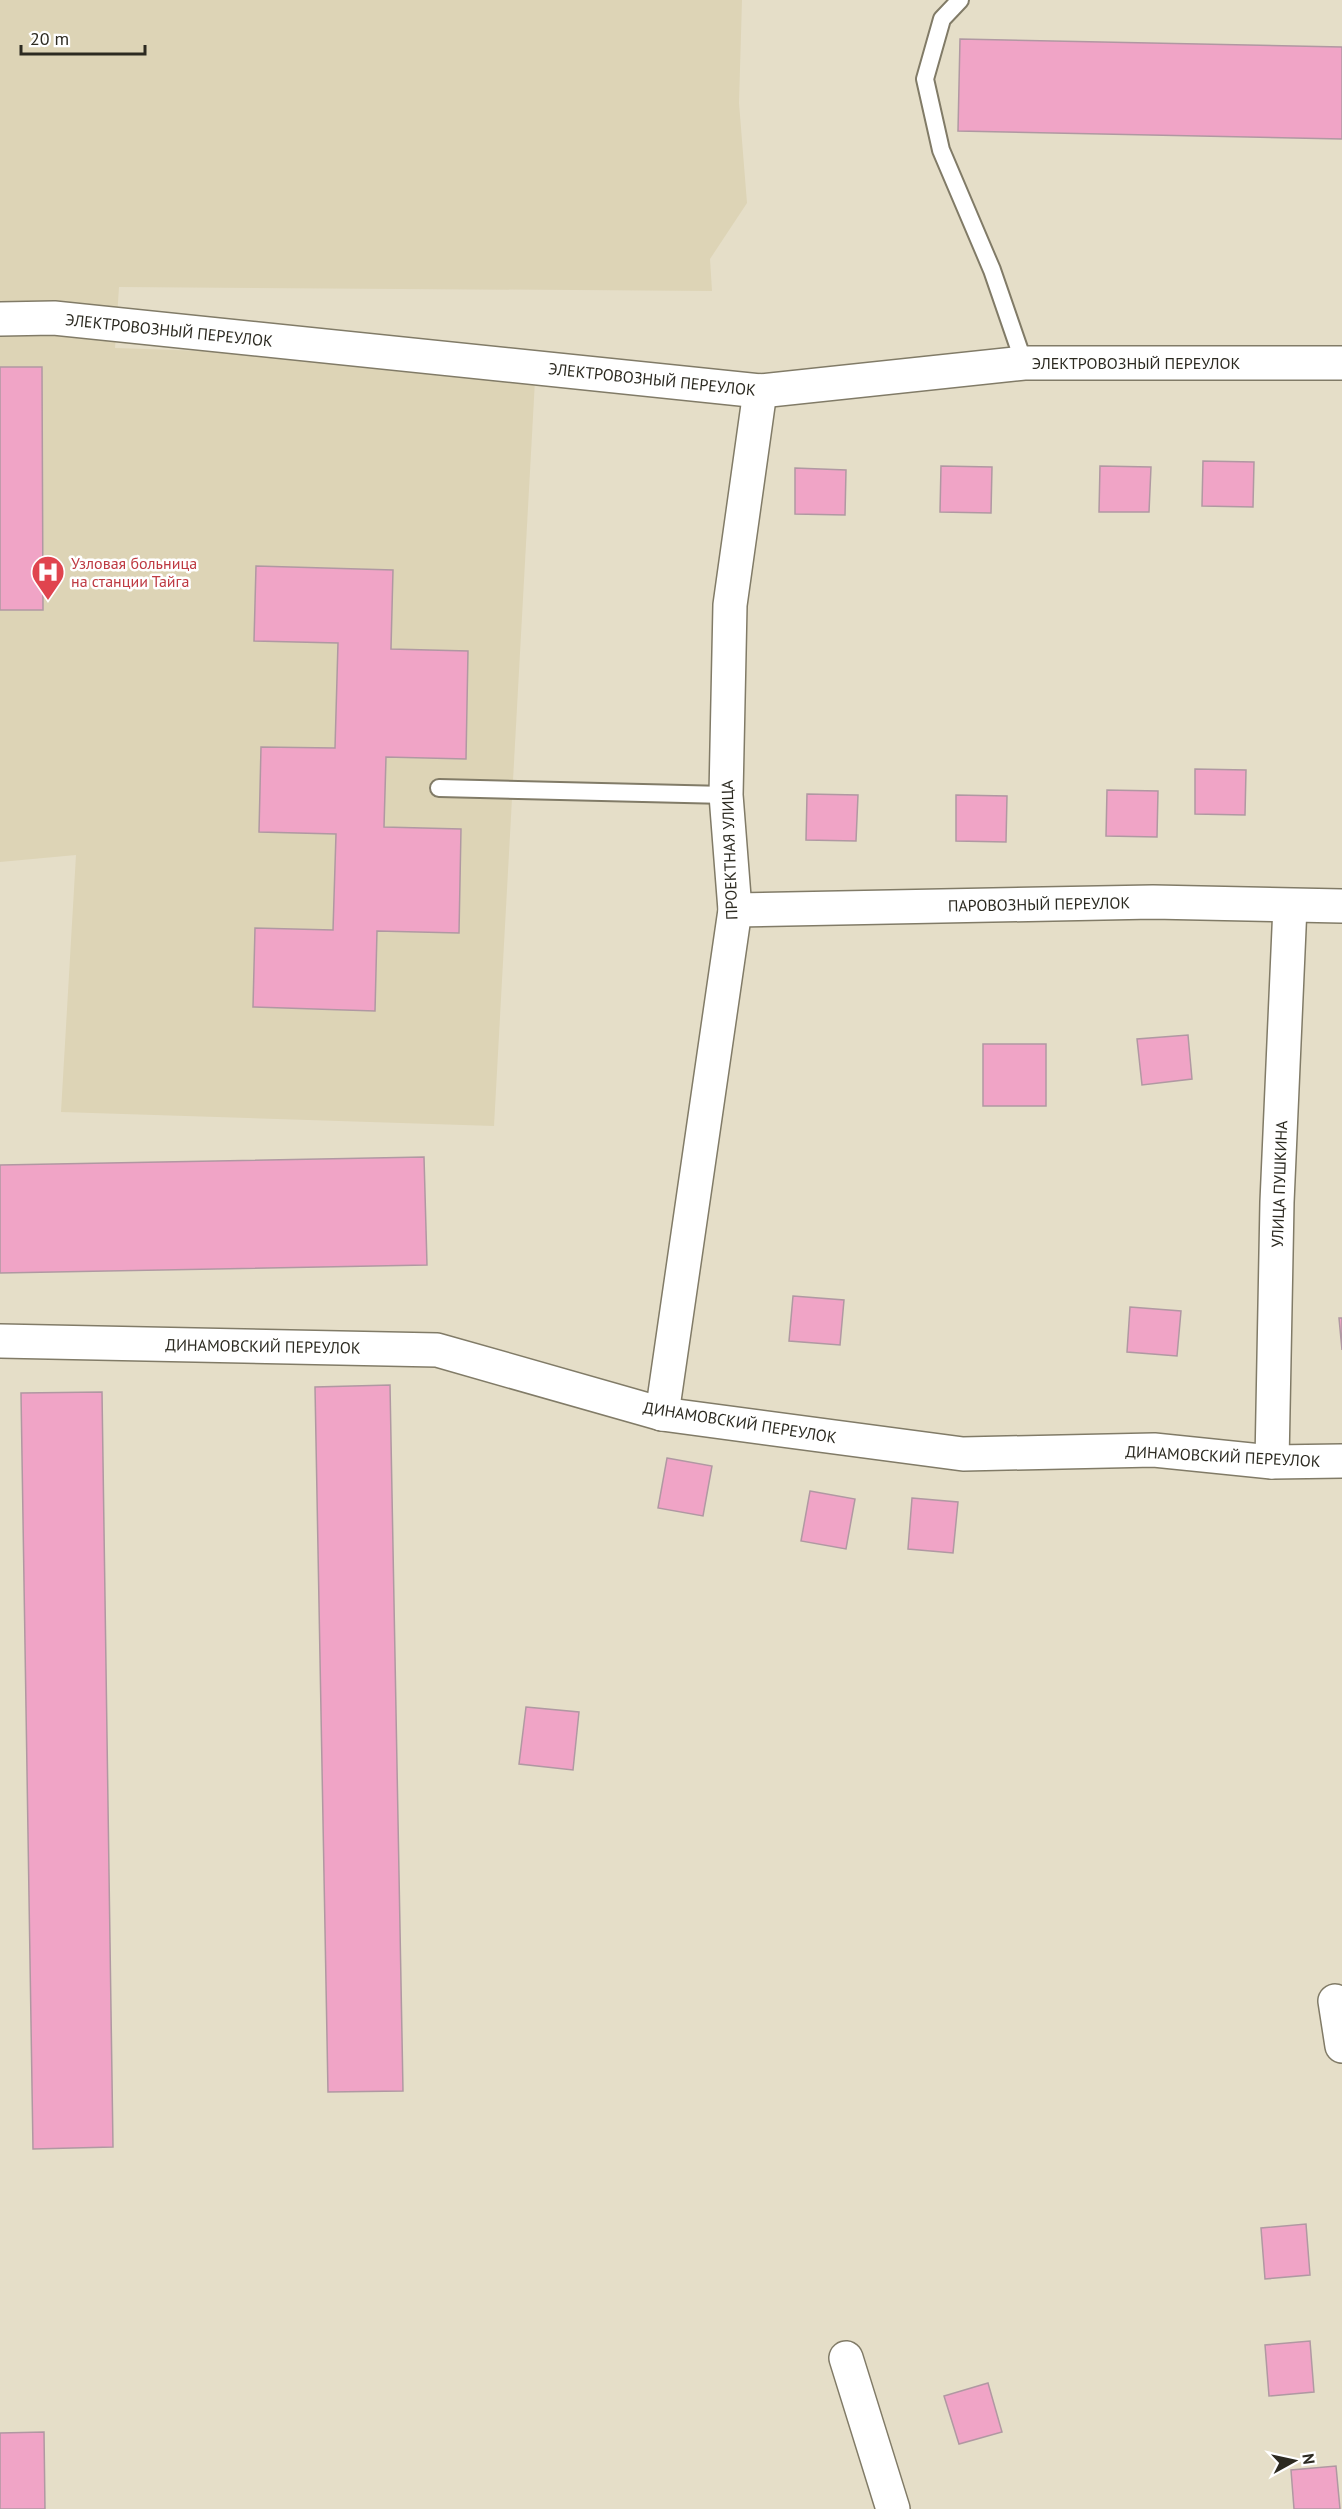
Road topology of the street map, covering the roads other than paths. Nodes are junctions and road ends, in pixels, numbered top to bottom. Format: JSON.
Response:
{"nodes":[{"id":1,"x":960,"y":0,"type":"edge"},
{"id":2,"x":0,"y":319,"type":"edge"},
{"id":3,"x":1024,"y":363,"type":"junction"},
{"id":4,"x":1342,"y":363,"type":"edge"},
{"id":5,"x":760,"y":391,"type":"junction"},
{"id":6,"x":439,"y":788,"type":"dead end"},
{"id":7,"x":726,"y":795,"type":"junction"},
{"id":8,"x":1290,"y":906,"type":"junction"},
{"id":9,"x":1342,"y":906,"type":"edge"},
{"id":10,"x":735,"y":910,"type":"junction"},
{"id":11,"x":0,"y":1341,"type":"edge"},
{"id":12,"x":662,"y":1414,"type":"junction"},
{"id":13,"x":1342,"y":1461,"type":"edge"},
{"id":14,"x":1272,"y":1462,"type":"junction"},
{"id":15,"x":1335,"y":2001,"type":"dead end"},
{"id":16,"x":1342,"y":2046,"type":"edge"},
{"id":17,"x":846,"y":2358,"type":"dead end"},
{"id":18,"x":893,"y":2509,"type":"edge"}],
"edges":[{"from":1,"to":3,"type":"lane"},
{"from":2,"to":5,"type":"street","name":"ЭЛЕКТРОВОЗНЫЙ ПЕРЕУЛОК"},
{"from":3,"to":4,"type":"street","name":"ЭЛЕКТРОВОЗНЫЙ ПЕРЕУЛОК"},
{"from":3,"to":5,"type":"street","name":"ЭЛЕКТРОВОЗНЫЙ ПЕРЕУЛОК"},
{"from":5,"to":7,"type":"street","name":"ПРОЕКТНАЯ УЛИЦА"},
{"from":6,"to":7,"type":"lane"},
{"from":7,"to":10,"type":"street","name":"ПРОЕКТНАЯ УЛИЦА"},
{"from":8,"to":9,"type":"street","name":"ПАРОВОЗНЫЙ ПЕРЕУЛОК"},
{"from":8,"to":10,"type":"street","name":"ПАРОВОЗНЫЙ ПЕРЕУЛОК"},
{"from":8,"to":14,"type":"street","name":"УЛИЦА ПУШКИНА"},
{"from":10,"to":12,"type":"street","name":"ПРОЕКТНАЯ УЛИЦА"},
{"from":11,"to":12,"type":"street","name":"ДИНАМОВСКИЙ ПЕРЕУЛОК"},
{"from":12,"to":14,"type":"street","name":"ДИНАМОВСКИЙ ПЕРЕУЛОК"},
{"from":13,"to":14,"type":"street","name":"ДИНАМОВСКИЙ ПЕРЕУЛОК"},
{"from":15,"to":16,"type":"street"},
{"from":17,"to":18,"type":"street"}]}
